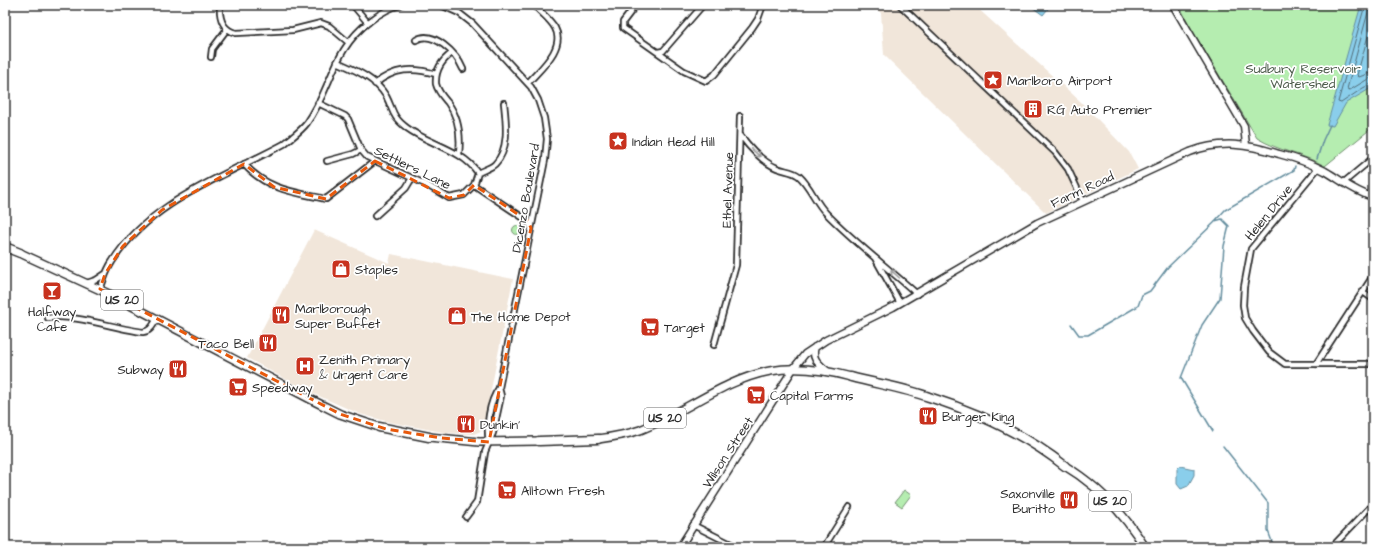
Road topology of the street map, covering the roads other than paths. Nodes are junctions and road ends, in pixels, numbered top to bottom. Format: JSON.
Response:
{"nodes":[{"id":1,"x":220,"y":5,"type":"edge"},
{"id":2,"x":353,"y":5,"type":"edge"},
{"id":3,"x":397,"y":5,"type":"edge"},
{"id":4,"x":441,"y":5,"type":"edge"},
{"id":5,"x":534,"y":5,"type":"edge"},
{"id":6,"x":623,"y":5,"type":"edge"},
{"id":7,"x":636,"y":5,"type":"edge"},
{"id":8,"x":703,"y":5,"type":"edge"},
{"id":9,"x":763,"y":5,"type":"edge"},
{"id":10,"x":900,"y":5,"type":"edge"},
{"id":11,"x":1173,"y":5,"type":"edge"},
{"id":12,"x":631,"y":11,"type":"junction"},
{"id":13,"x":368,"y":23,"type":"junction"},
{"id":14,"x":227,"y":29,"type":"junction"},
{"id":15,"x":416,"y":40,"type":"dead end"},
{"id":16,"x":348,"y":42,"type":"junction"},
{"id":17,"x":658,"y":52,"type":"junction"},
{"id":18,"x":452,"y":53,"type":"junction"},
{"id":19,"x":211,"y":57,"type":"dead end"},
{"id":20,"x":336,"y":62,"type":"junction"},
{"id":21,"x":463,"y":68,"type":"dead end"},
{"id":22,"x":436,"y":74,"type":"junction"},
{"id":23,"x":528,"y":83,"type":"junction"},
{"id":24,"x":375,"y":84,"type":"junction"},
{"id":25,"x":504,"y":102,"type":"dead end"},
{"id":26,"x":318,"y":103,"type":"junction"},
{"id":27,"x":740,"y":116,"type":"dead end"},
{"id":28,"x":741,"y":136,"type":"junction"},
{"id":29,"x":1246,"y":145,"type":"junction"},
{"id":30,"x":361,"y":150,"type":"junction"},
{"id":31,"x":459,"y":154,"type":"junction"},
{"id":32,"x":1373,"y":158,"type":"edge"},
{"id":33,"x":327,"y":161,"type":"dead end"},
{"id":34,"x":374,"y":161,"type":"junction"},
{"id":35,"x":244,"y":164,"type":"junction"},
{"id":36,"x":1318,"y":168,"type":"junction"},
{"id":37,"x":478,"y":173,"type":"junction"},
{"id":38,"x":412,"y":178,"type":"junction"},
{"id":39,"x":1343,"y":182,"type":"junction"},
{"id":40,"x":474,"y":185,"type":"junction"},
{"id":41,"x":1373,"y":197,"type":"edge"},
{"id":42,"x":1082,"y":201,"type":"junction"},
{"id":43,"x":375,"y":216,"type":"dead end"},
{"id":44,"x":531,"y":228,"type":"junction"},
{"id":45,"x":5,"y":247,"type":"edge"},
{"id":46,"x":20,"y":253,"type":"joint"},
{"id":47,"x":873,"y":255,"type":"junction"},
{"id":48,"x":105,"y":274,"type":"junction"},
{"id":49,"x":1373,"y":276,"type":"edge"},
{"id":50,"x":86,"y":283,"type":"junction"},
{"id":51,"x":100,"y":289,"type":"junction"},
{"id":52,"x":1363,"y":292,"type":"junction"},
{"id":53,"x":917,"y":294,"type":"junction"},
{"id":54,"x":1373,"y":299,"type":"edge"},
{"id":55,"x":900,"y":304,"type":"junction"},
{"id":56,"x":48,"y":318,"type":"dead end"},
{"id":57,"x":156,"y":318,"type":"junction"},
{"id":58,"x":714,"y":345,"type":"dead end"},
{"id":59,"x":815,"y":347,"type":"junction"},
{"id":60,"x":1316,"y":364,"type":"junction"},
{"id":61,"x":1373,"y":364,"type":"edge"},
{"id":62,"x":792,"y":369,"type":"junction"},
{"id":63,"x":827,"y":371,"type":"junction"},
{"id":64,"x":851,"y":377,"type":"joint"},
{"id":65,"x":379,"y":427,"type":"joint"},
{"id":66,"x":429,"y":437,"type":"joint"},
{"id":67,"x":598,"y":439,"type":"joint"},
{"id":68,"x":539,"y":440,"type":"joint"},
{"id":69,"x":489,"y":442,"type":"junction"},
{"id":70,"x":1065,"y":466,"type":"joint"},
{"id":71,"x":1373,"y":505,"type":"edge"},
{"id":72,"x":849,"y":507,"type":"dead end"},
{"id":73,"x":466,"y":517,"type":"dead end"},
{"id":74,"x":693,"y":525,"type":"junction"},
{"id":75,"x":1143,"y":544,"type":"edge"},
{"id":76,"x":680,"y":547,"type":"edge"},
{"id":77,"x":737,"y":547,"type":"edge"},
{"id":78,"x":824,"y":547,"type":"edge"},
{"id":79,"x":1131,"y":547,"type":"edge"},
{"id":80,"x":1332,"y":547,"type":"edge"}],
"edges":[{"from":1,"to":14,"type":"street"},
{"from":2,"to":13,"type":"street"},
{"from":3,"to":13,"type":"street"},
{"from":4,"to":23,"type":"street","name":"Dicenzo Boulevard"},
{"from":5,"to":23,"type":"street"},
{"from":6,"to":12,"type":"street"},
{"from":7,"to":12,"type":"street"},
{"from":8,"to":17,"type":"street"},
{"from":9,"to":17,"type":"street"},
{"from":10,"to":42,"type":"street"},
{"from":11,"to":29,"type":"street"},
{"from":12,"to":17,"type":"street"},
{"from":13,"to":16,"type":"street"},
{"from":14,"to":16,"type":"street"},
{"from":14,"to":19,"type":"street"},
{"from":15,"to":18,"type":"street"},
{"from":16,"to":20,"type":"street"},
{"from":18,"to":21,"type":"street"},
{"from":18,"to":22,"type":"street"},
{"from":20,"to":24,"type":"street"},
{"from":20,"to":26,"type":"street"},
{"from":22,"to":24,"type":"street"},
{"from":22,"to":31,"type":"street"},
{"from":23,"to":44,"type":"street","name":"Dicenzo Boulevard"},
{"from":24,"to":31,"type":"street"},
{"from":25,"to":37,"type":"street"},
{"from":26,"to":30,"type":"street","name":"Settlers Lane"},
{"from":26,"to":35,"type":"street"},
{"from":27,"to":28,"type":"street","name":"Ethel Avenue"},
{"from":28,"to":47,"type":"street","one_way":true},
{"from":28,"to":58,"type":"street","name":"Ethel Avenue"},
{"from":29,"to":36,"type":"street","name":"Farm Road"},
{"from":29,"to":42,"type":"street","name":"Farm Road"},
{"from":30,"to":33,"type":"street"},
{"from":30,"to":34,"type":"street","name":"Settlers Lane"},
{"from":31,"to":37,"type":"street"},
{"from":32,"to":39,"type":"street"},
{"from":34,"to":35,"type":"street"},
{"from":34,"to":38,"type":"street","name":"Settlers Lane"},
{"from":35,"to":48,"type":"street"},
{"from":36,"to":39,"type":"street","name":"Farm Road"},
{"from":36,"to":60,"type":"street","name":"Helen Drive"},
{"from":37,"to":40,"type":"street"},
{"from":38,"to":40,"type":"street","name":"Settlers Lane"},
{"from":38,"to":43,"type":"street"},
{"from":39,"to":41,"type":"street","name":"Farm Road"},
{"from":40,"to":44,"type":"street"},
{"from":42,"to":53,"type":"street","name":"Farm Road"},
{"from":44,"to":69,"type":"street","name":"Dicenzo Boulevard"},
{"from":45,"to":46,"type":"highway","number":"US 20"},
{"from":46,"to":50,"type":"main road","number":"US 20"},
{"from":53,"to":47,"type":"street","one_way":true},
{"from":47,"to":55,"type":"street"},
{"from":48,"to":50,"type":"street"},
{"from":48,"to":51,"type":"street"},
{"from":49,"to":52,"type":"street"},
{"from":50,"to":51,"type":"main road","number":"US 20"},
{"from":51,"to":57,"type":"main road","number":"US 20"},
{"from":52,"to":54,"type":"street"},
{"from":52,"to":60,"type":"street"},
{"from":53,"to":55,"type":"street","name":"Farm Road"},
{"from":55,"to":59,"type":"street","name":"Farm Road"},
{"from":56,"to":57,"type":"street"},
{"from":57,"to":65,"type":"main road","number":"US 20"},
{"from":59,"to":62,"type":"street","name":"Farm Road"},
{"from":59,"to":63,"type":"street"},
{"from":60,"to":61,"type":"street","name":"Helen Drive"},
{"from":62,"to":63,"type":"main road","number":"US 20"},
{"from":62,"to":67,"type":"main road","number":"US 20"},
{"from":62,"to":74,"type":"street","name":"Wilson Street"},
{"from":63,"to":64,"type":"main road","number":"US 20"},
{"from":64,"to":70,"type":"highway","number":"US 20"},
{"from":65,"to":66,"type":"highway","number":"US 20"},
{"from":66,"to":69,"type":"main road","number":"US 20"},
{"from":67,"to":68,"type":"highway","number":"US 20"},
{"from":68,"to":69,"type":"main road","number":"US 20"},
{"from":69,"to":73,"type":"street","name":"Dicenzo Boulevard"},
{"from":70,"to":75,"type":"main road","number":"US 20"},
{"from":71,"to":80,"type":"street"},
{"from":72,"to":78,"type":"street"},
{"from":74,"to":76,"type":"street","name":"Wilson Street"},
{"from":74,"to":77,"type":"street"},
{"from":75,"to":79,"type":"street"}]}
